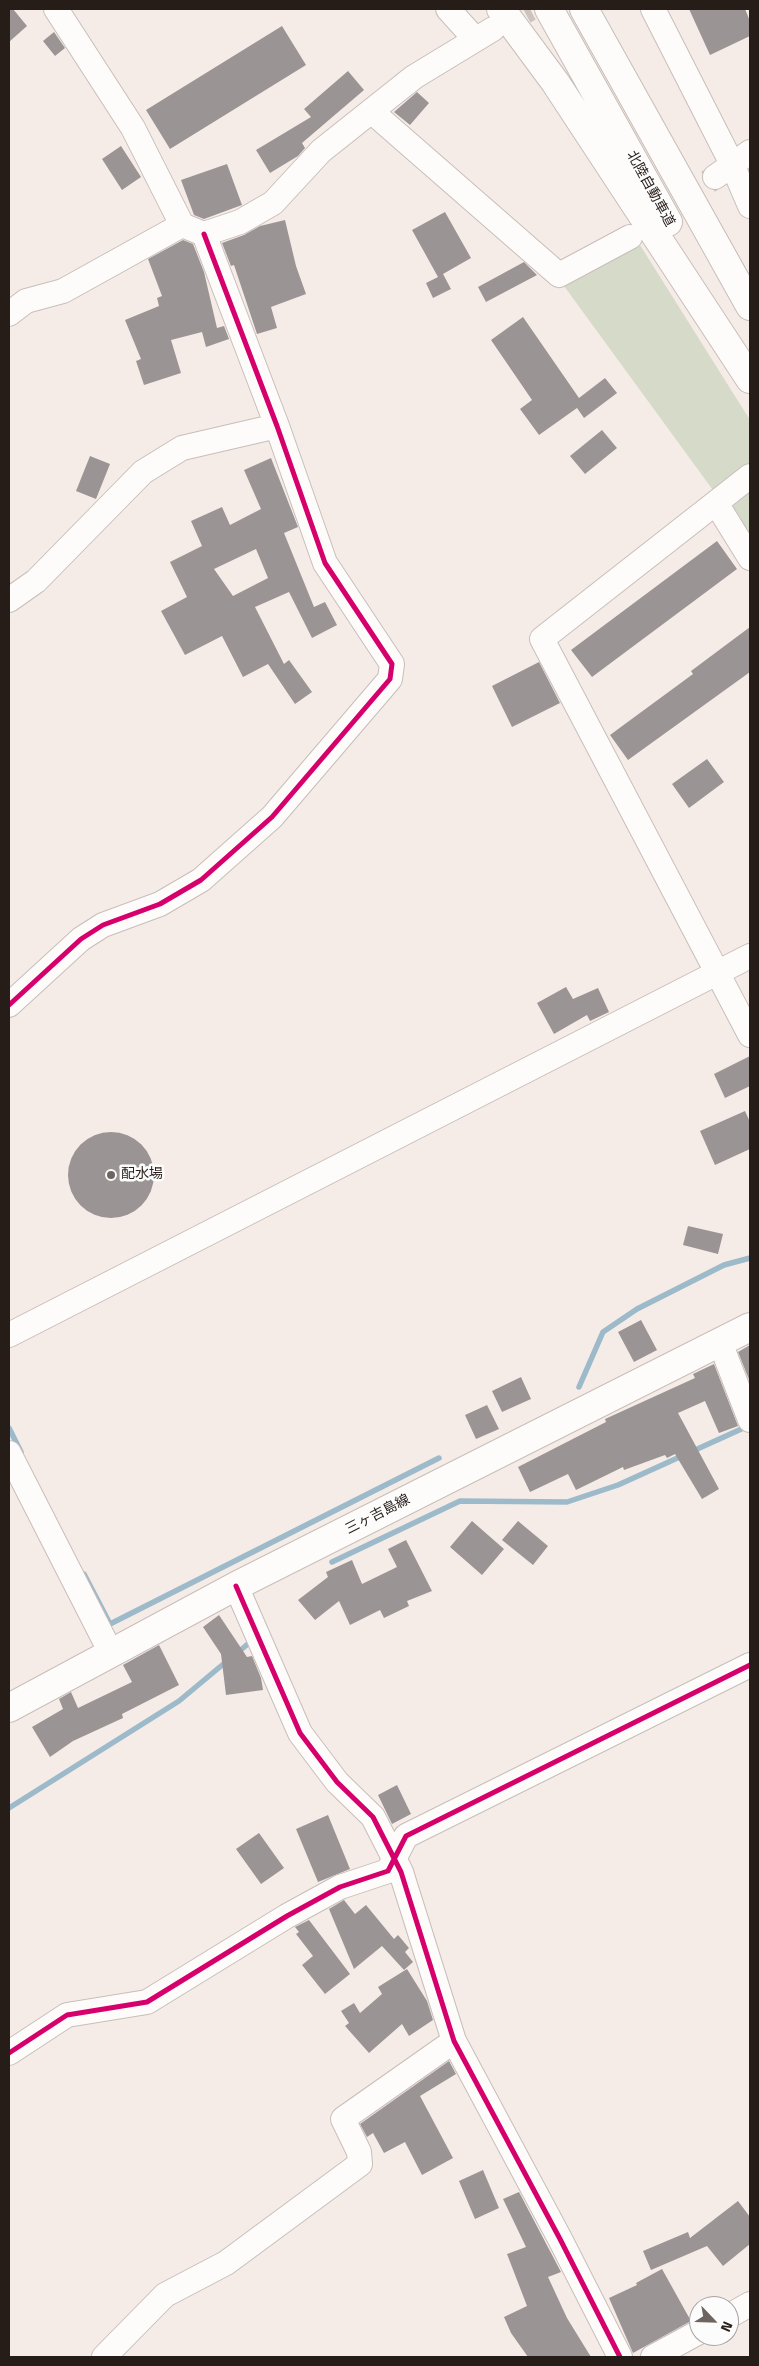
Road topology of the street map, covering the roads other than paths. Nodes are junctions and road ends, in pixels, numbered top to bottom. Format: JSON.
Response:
{"nodes":[{"id":1,"x":56,"y":9,"type":"edge"},
{"id":2,"x":448,"y":9,"type":"edge"},
{"id":3,"x":549,"y":9,"type":"edge"},
{"id":4,"x":584,"y":9,"type":"edge"},
{"id":5,"x":600,"y":9,"type":"edge"},
{"id":6,"x":653,"y":9,"type":"edge"},
{"id":7,"x":490,"y":26,"type":"edge"},
{"id":8,"x":371,"y":111,"type":"junction"},
{"id":9,"x":733,"y":165,"type":"edge"},
{"id":10,"x":750,"y":206,"type":"edge"},
{"id":11,"x":182,"y":224,"type":"junction"},
{"id":12,"x":204,"y":234,"type":"junction"},
{"id":13,"x":630,"y":237,"type":"tunnel mouth"},
{"id":14,"x":750,"y":306,"type":"edge"},
{"id":15,"x":9,"y":314,"type":"edge"},
{"id":16,"x":750,"y":370,"type":"edge"},
{"id":17,"x":750,"y":379,"type":"edge"},
{"id":18,"x":277,"y":426,"type":"junction"},
{"id":19,"x":750,"y":476,"type":"edge"},
{"id":20,"x":716,"y":503,"type":"junction"},
{"id":21,"x":750,"y":558,"type":"edge"},
{"id":22,"x":9,"y":600,"type":"edge"},
{"id":23,"x":750,"y":956,"type":"edge"},
{"id":24,"x":719,"y":973,"type":"junction"},
{"id":25,"x":9,"y":1005,"type":"edge"},
{"id":26,"x":750,"y":1035,"type":"edge"},
{"id":27,"x":750,"y":1327,"type":"edge"},
{"id":28,"x":9,"y":1335,"type":"edge"},
{"id":29,"x":720,"y":1342,"type":"junction"},
{"id":30,"x":750,"y":1420,"type":"edge"},
{"id":31,"x":9,"y":1453,"type":"edge"},
{"id":32,"x":236,"y":1586,"type":"junction"},
{"id":33,"x":112,"y":1654,"type":"junction"},
{"id":34,"x":750,"y":1664,"type":"edge"},
{"id":35,"x":9,"y":1708,"type":"edge"},
{"id":36,"x":394,"y":1856,"type":"junction"},
{"id":37,"x":454,"y":2041,"type":"junction"},
{"id":38,"x":9,"y":2053,"type":"edge"},
{"id":39,"x":750,"y":2304,"type":"edge"},
{"id":40,"x":739,"y":2310,"type":"edge"},
{"id":41,"x":689,"y":2337,"type":"edge"},
{"id":42,"x":104,"y":2357,"type":"edge"},
{"id":43,"x":620,"y":2357,"type":"edge"},
{"id":44,"x":653,"y":2357,"type":"edge"}],
"edges":[{"from":1,"to":11,"type":"street"},
{"from":2,"to":7,"type":"street"},
{"from":3,"to":16,"type":"main road","name":"北陸自動車道"},
{"from":4,"to":14,"type":"main road"},
{"from":5,"to":14,"type":"main road"},
{"from":6,"to":9,"type":"street"},
{"from":7,"to":8,"type":"street"},
{"from":7,"to":17,"type":"main road"},
{"from":8,"to":12,"type":"street"},
{"from":8,"to":13,"type":"street"},
{"from":9,"to":10,"type":"street"},
{"from":11,"to":12,"type":"street"},
{"from":11,"to":15,"type":"street"},
{"from":12,"to":18,"type":"street"},
{"from":18,"to":22,"type":"street"},
{"from":18,"to":25,"type":"street"},
{"from":19,"to":20,"type":"street"},
{"from":20,"to":21,"type":"street"},
{"from":20,"to":24,"type":"street"},
{"from":23,"to":24,"type":"street"},
{"from":24,"to":26,"type":"street"},
{"from":24,"to":28,"type":"street"},
{"from":27,"to":29,"type":"main road","name":"三ヶ吉島線"},
{"from":29,"to":30,"type":"street"},
{"from":29,"to":32,"type":"main road","name":"三ヶ吉島線"},
{"from":31,"to":33,"type":"street"},
{"from":32,"to":33,"type":"main road","name":"三ヶ吉島線"},
{"from":32,"to":36,"type":"street"},
{"from":33,"to":35,"type":"main road","name":"三ヶ吉島線"},
{"from":34,"to":36,"type":"street"},
{"from":36,"to":37,"type":"street"},
{"from":36,"to":38,"type":"street"},
{"from":37,"to":42,"type":"street"},
{"from":37,"to":43,"type":"street"},
{"from":39,"to":40,"type":"street"},
{"from":41,"to":44,"type":"street"}]}
